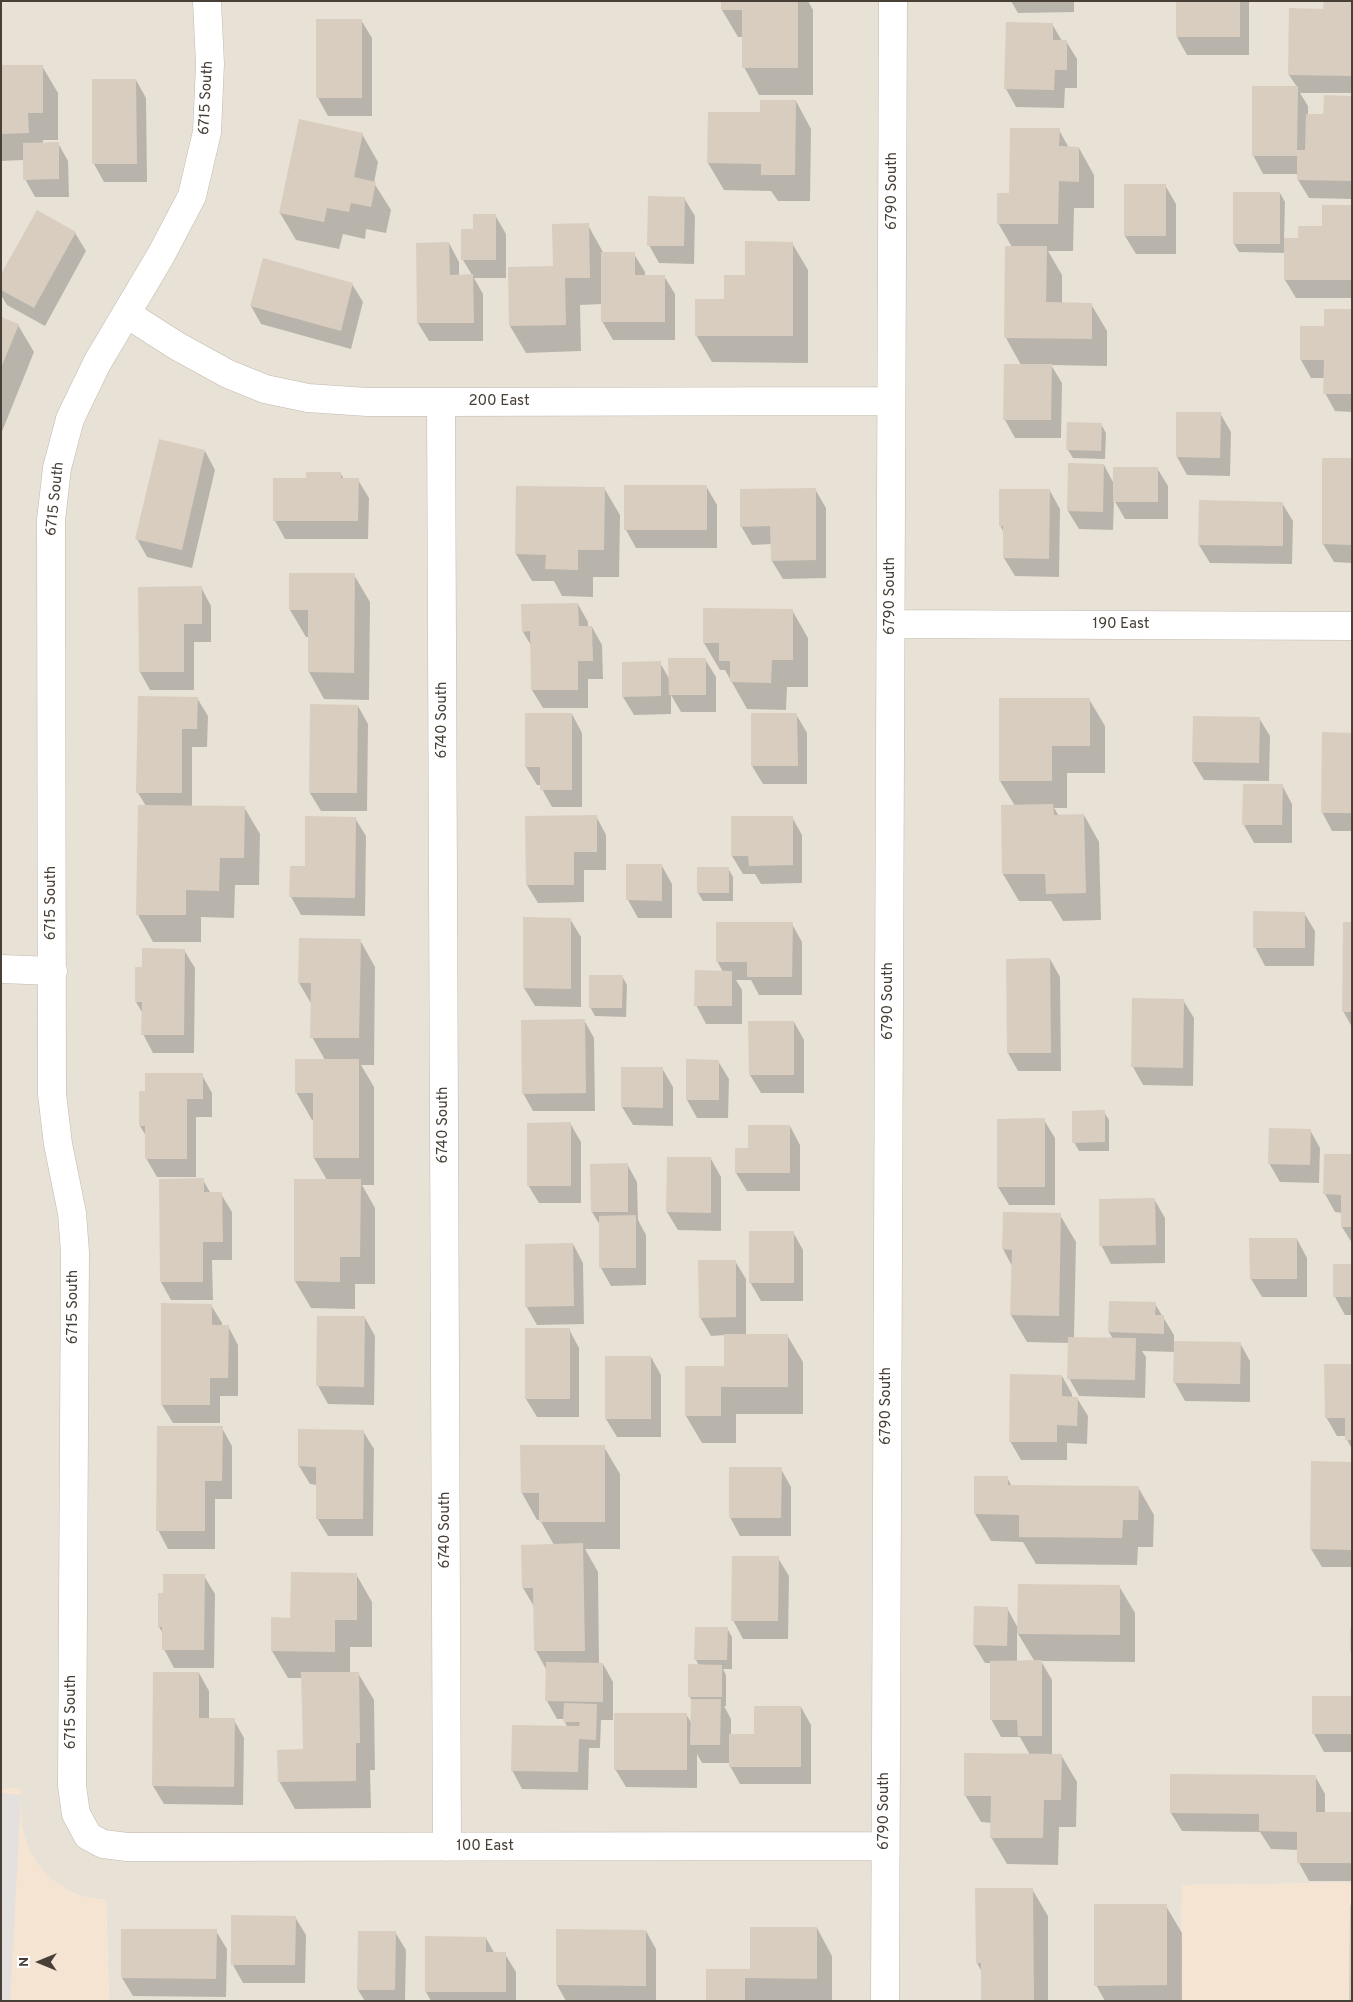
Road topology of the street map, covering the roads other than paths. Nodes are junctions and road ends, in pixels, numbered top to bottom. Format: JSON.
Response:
{"nodes":[{"id":1,"x":207,"y":1,"type":"edge"},
{"id":2,"x":893,"y":1,"type":"edge"},
{"id":3,"x":126,"y":314,"type":"junction"},
{"id":4,"x":891,"y":401,"type":"junction"},
{"id":5,"x":441,"y":402,"type":"junction"},
{"id":6,"x":891,"y":624,"type":"junction"},
{"id":7,"x":1352,"y":626,"type":"edge"},
{"id":8,"x":1,"y":969,"type":"edge"},
{"id":9,"x":53,"y":971,"type":"junction"},
{"id":10,"x":88,"y":1836,"type":"joint"},
{"id":11,"x":885,"y":1846,"type":"junction"},
{"id":12,"x":447,"y":1847,"type":"junction"},
{"id":13,"x":885,"y":2001,"type":"edge"}],
"edges":[{"from":1,"to":3,"type":"street","name":"6715 South"},
{"from":2,"to":4,"type":"street","name":"6790 South"},
{"from":3,"to":5,"type":"street","name":"200 East"},
{"from":3,"to":9,"type":"street","name":"6715 South"},
{"from":4,"to":5,"type":"street","name":"200 East"},
{"from":4,"to":6,"type":"street","name":"6790 South"},
{"from":5,"to":12,"type":"street","name":"6740 South"},
{"from":6,"to":7,"type":"street","name":"190 East"},
{"from":6,"to":11,"type":"street","name":"6790 South"},
{"from":8,"to":9,"type":"street"},
{"from":9,"to":10,"type":"street","name":"6715 South"},
{"from":10,"to":12,"type":"street","name":"100 East"},
{"from":11,"to":12,"type":"street","name":"100 East"},
{"from":11,"to":13,"type":"street","name":"6790 South"}]}
